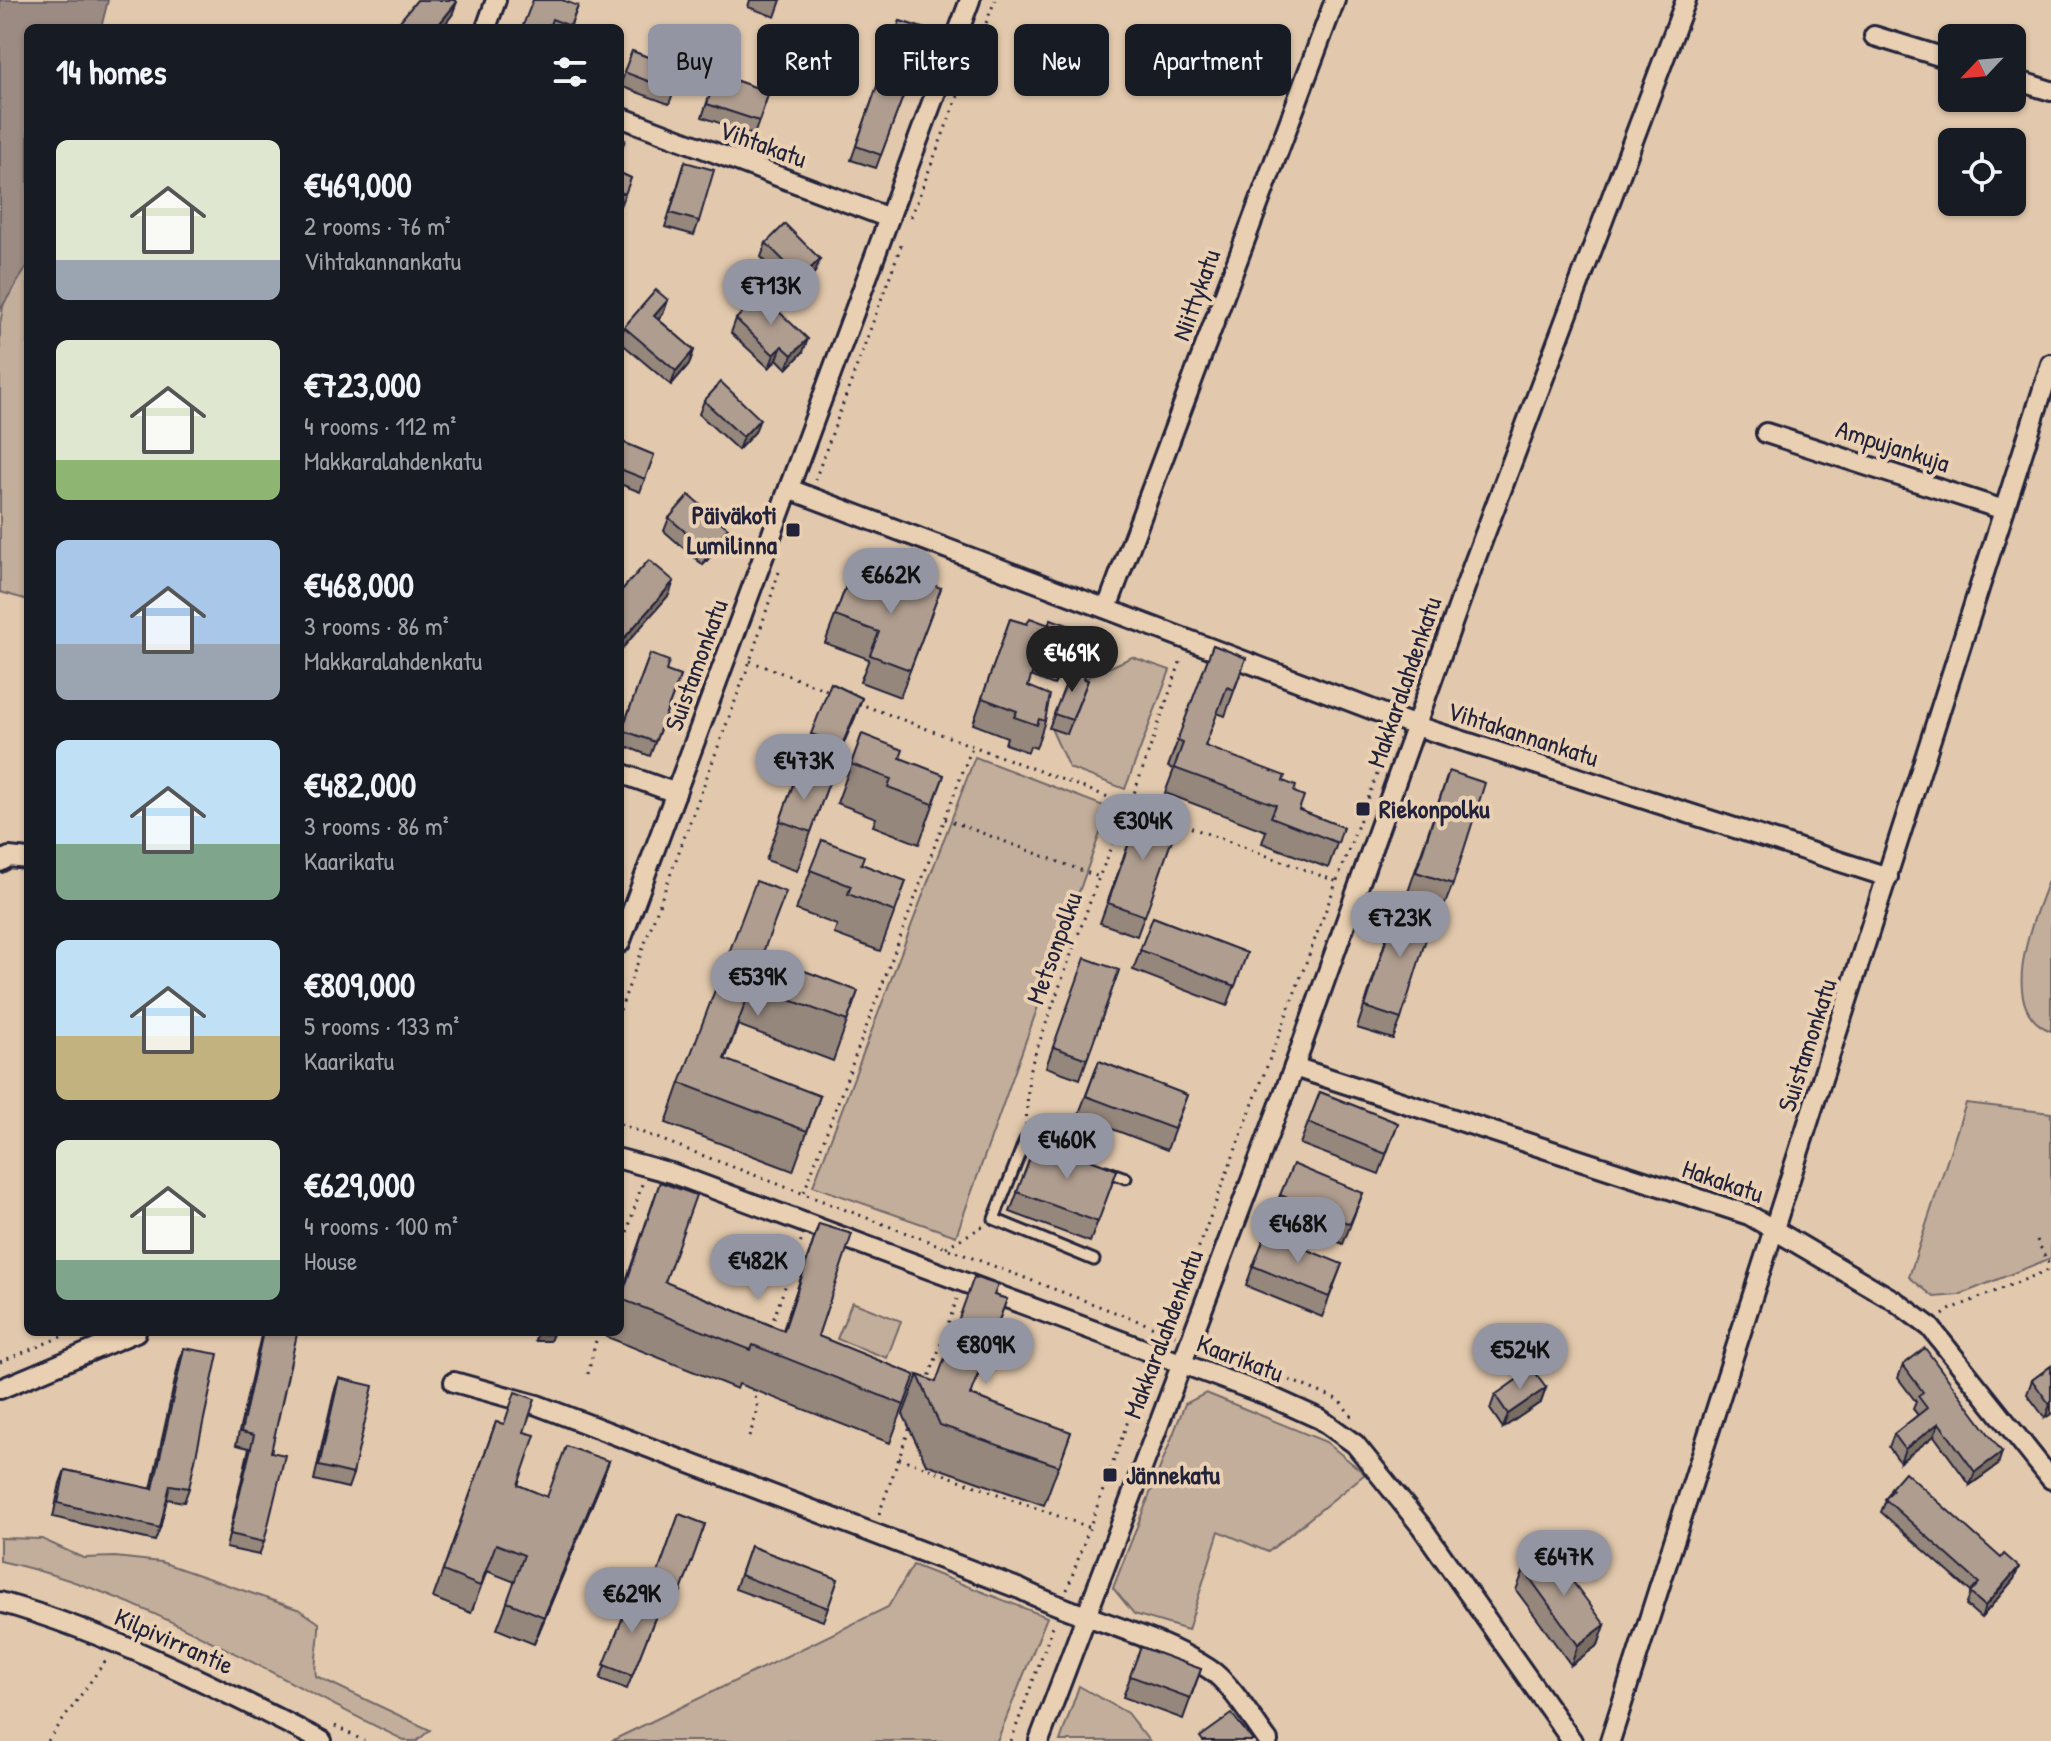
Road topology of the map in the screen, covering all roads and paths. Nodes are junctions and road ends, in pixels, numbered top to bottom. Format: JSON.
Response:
{"nodes":[{"id":1,"x":496,"y":0,"type":"edge"},
{"id":2,"x":970,"y":0,"type":"edge"},
{"id":3,"x":1335,"y":0,"type":"edge"},
{"id":4,"x":1686,"y":0,"type":"edge"},
{"id":5,"x":487,"y":24,"type":"edge"},
{"id":6,"x":1874,"y":36,"type":"dead end"},
{"id":7,"x":1938,"y":56,"type":"edge"},
{"id":8,"x":2026,"y":83,"type":"edge"},
{"id":9,"x":2051,"y":91,"type":"edge"},
{"id":10,"x":624,"y":119,"type":"edge"},
{"id":11,"x":889,"y":218,"type":"junction"},
{"id":12,"x":2051,"y":364,"type":"edge"},
{"id":13,"x":1766,"y":433,"type":"dead end"},
{"id":14,"x":789,"y":489,"type":"junction"},
{"id":15,"x":2004,"y":510,"type":"junction"},
{"id":16,"x":1107,"y":608,"type":"junction"},
{"id":17,"x":1189,"y":638,"type":"junction"},
{"id":18,"x":750,"y":661,"type":"dead end"},
{"id":19,"x":838,"y":695,"type":"edge"},
{"id":20,"x":853,"y":701,"type":"edge"},
{"id":21,"x":1416,"y":726,"type":"junction"},
{"id":22,"x":972,"y":747,"type":"junction"},
{"id":23,"x":1379,"y":767,"type":"dead end"},
{"id":24,"x":624,"y":774,"type":"edge"},
{"id":25,"x":676,"y":793,"type":"junction"},
{"id":26,"x":1130,"y":805,"type":"junction"},
{"id":27,"x":1145,"y":811,"type":"edge"},
{"id":28,"x":945,"y":819,"type":"junction"},
{"id":29,"x":1174,"y":822,"type":"edge"},
{"id":30,"x":24,"y":859,"type":"edge"},
{"id":31,"x":0,"y":862,"type":"edge"},
{"id":32,"x":1099,"y":877,"type":"junction"},
{"id":33,"x":1888,"y":877,"type":"junction"},
{"id":34,"x":1337,"y":882,"type":"junction"},
{"id":35,"x":1357,"y":889,"type":"junction"},
{"id":36,"x":624,"y":932,"type":"edge"},
{"id":37,"x":1294,"y":1067,"type":"junction"},
{"id":38,"x":1025,"y":1140,"type":"junction"},
{"id":39,"x":1054,"y":1151,"type":"edge"},
{"id":40,"x":624,"y":1160,"type":"edge"},
{"id":41,"x":648,"y":1166,"type":"junction"},
{"id":42,"x":1097,"y":1167,"type":"edge"},
{"id":43,"x":1126,"y":1178,"type":"dead end"},
{"id":44,"x":803,"y":1194,"type":"dead end"},
{"id":45,"x":994,"y":1219,"type":"junction"},
{"id":46,"x":807,"y":1223,"type":"junction"},
{"id":47,"x":1774,"y":1227,"type":"junction"},
{"id":48,"x":2037,"y":1240,"type":"dead end"},
{"id":49,"x":624,"y":1242,"type":"edge"},
{"id":50,"x":946,"y":1248,"type":"dead end"},
{"id":51,"x":1094,"y":1260,"type":"dead end"},
{"id":52,"x":2051,"y":1269,"type":"edge"},
{"id":53,"x":963,"y":1282,"type":"junction"},
{"id":54,"x":1940,"y":1318,"type":"dead end"},
{"id":55,"x":771,"y":1326,"type":"edge"},
{"id":56,"x":63,"y":1336,"type":"edge"},
{"id":57,"x":126,"y":1336,"type":"edge"},
{"id":58,"x":597,"y":1336,"type":"edge"},
{"id":59,"x":1150,"y":1352,"type":"junction"},
{"id":60,"x":0,"y":1362,"type":"edge"},
{"id":61,"x":1180,"y":1363,"type":"junction"},
{"id":62,"x":588,"y":1374,"type":"dead end"},
{"id":63,"x":454,"y":1382,"type":"dead end"},
{"id":64,"x":752,"y":1382,"type":"dead end"},
{"id":65,"x":925,"y":1388,"type":"edge"},
{"id":66,"x":0,"y":1389,"type":"edge"},
{"id":67,"x":915,"y":1416,"type":"dead end"},
{"id":68,"x":749,"y":1437,"type":"dead end"},
{"id":69,"x":899,"y":1458,"type":"junction"},
{"id":70,"x":2051,"y":1479,"type":"edge"},
{"id":71,"x":1091,"y":1528,"type":"junction"},
{"id":72,"x":873,"y":1533,"type":"junction"},
{"id":73,"x":0,"y":1602,"type":"edge"},
{"id":74,"x":1060,"y":1609,"type":"junction"},
{"id":75,"x":1083,"y":1617,"type":"junction"},
{"id":76,"x":115,"y":1643,"type":"junction"},
{"id":77,"x":48,"y":1741,"type":"edge"},
{"id":78,"x":322,"y":1741,"type":"edge"},
{"id":79,"x":1011,"y":1741,"type":"edge"},
{"id":80,"x":1039,"y":1741,"type":"edge"},
{"id":81,"x":1268,"y":1741,"type":"edge"},
{"id":82,"x":1572,"y":1741,"type":"edge"},
{"id":83,"x":1610,"y":1741,"type":"edge"}],
"edges":[{"from":1,"to":5,"type":"street"},
{"from":2,"to":11,"type":"street","name":"Suistamonkatu"},
{"from":3,"to":16,"type":"street","name":"Niittykatu"},
{"from":4,"to":21,"type":"street","name":"Makkaralahdenkatu"},
{"from":6,"to":7,"type":"street"},
{"from":8,"to":9,"type":"street"},
{"from":10,"to":11,"type":"street","name":"Vihtakatu"},
{"from":11,"to":14,"type":"street","name":"Suistamonkatu"},
{"from":12,"to":15,"type":"street","name":"Suistamonkatu"},
{"from":13,"to":15,"type":"street","name":"Ampujankuja"},
{"from":14,"to":16,"type":"street","name":"Vihtakannankatu"},
{"from":14,"to":25,"type":"street","name":"Suistamonkatu"},
{"from":15,"to":33,"type":"street","name":"Suistamonkatu"},
{"from":16,"to":17,"type":"street","name":"Vihtakannankatu"},
{"from":17,"to":21,"type":"street","name":"Vihtakannankatu"},
{"from":17,"to":26,"type":"path","name":"Metsonpolku"},
{"from":18,"to":19,"type":"path"},
{"from":20,"to":22,"type":"path"},
{"from":21,"to":33,"type":"street","name":"Vihtakannankatu"},
{"from":21,"to":35,"type":"street","name":"Makkaralahdenkatu"},
{"from":22,"to":26,"type":"path"},
{"from":22,"to":28,"type":"path"},
{"from":23,"to":34,"type":"path"},
{"from":24,"to":25,"type":"street"},
{"from":25,"to":36,"type":"street","name":"Suistamonkatu"},
{"from":26,"to":27,"type":"path"},
{"from":26,"to":32,"type":"path","name":"Metsonpolku"},
{"from":28,"to":32,"type":"path"},
{"from":28,"to":44,"type":"path"},
{"from":29,"to":34,"type":"path"},
{"from":30,"to":31,"type":"street"},
{"from":32,"to":38,"type":"path","name":"Metsonpolku"},
{"from":33,"to":47,"type":"street","name":"Suistamonkatu"},
{"from":34,"to":35,"type":"path"},
{"from":34,"to":59,"type":"path"},
{"from":35,"to":37,"type":"street","name":"Makkaralahdenkatu"},
{"from":37,"to":47,"type":"street","name":"Hakakatu"},
{"from":37,"to":61,"type":"street","name":"Makkaralahdenkatu"},
{"from":38,"to":39,"type":"lane"},
{"from":38,"to":45,"type":"lane"},
{"from":40,"to":41,"type":"street","name":"Kaarikatu"},
{"from":41,"to":46,"type":"street","name":"Kaarikatu"},
{"from":41,"to":49,"type":"path"},
{"from":42,"to":43,"type":"lane"},
{"from":45,"to":50,"type":"path"},
{"from":45,"to":51,"type":"lane"},
{"from":46,"to":53,"type":"street","name":"Kaarikatu"},
{"from":46,"to":55,"type":"path"},
{"from":47,"to":70,"type":"street","name":"Hakakatu"},
{"from":47,"to":83,"type":"street","name":"Suistamonkatu"},
{"from":48,"to":52,"type":"path"},
{"from":52,"to":54,"type":"path"},
{"from":53,"to":59,"type":"street","name":"Kaarikatu"},
{"from":53,"to":65,"type":"path"},
{"from":56,"to":60,"type":"path"},
{"from":57,"to":66,"type":"street"},
{"from":58,"to":62,"type":"path"},
{"from":59,"to":61,"type":"street","name":"Kaarikatu"},
{"from":59,"to":71,"type":"path"},
{"from":61,"to":75,"type":"street","name":"Makkaralahdenkatu"},
{"from":61,"to":82,"type":"street","name":"Kaarikatu"},
{"from":63,"to":72,"type":"street"},
{"from":64,"to":68,"type":"path"},
{"from":67,"to":69,"type":"path"},
{"from":69,"to":71,"type":"path"},
{"from":69,"to":72,"type":"path"},
{"from":71,"to":74,"type":"path"},
{"from":72,"to":74,"type":"street"},
{"from":73,"to":76,"type":"street","name":"Kilpivirrantie"},
{"from":74,"to":75,"type":"street"},
{"from":74,"to":79,"type":"path"},
{"from":75,"to":80,"type":"street","name":"Makkaralahdenkatu"},
{"from":75,"to":81,"type":"street"},
{"from":76,"to":77,"type":"path"},
{"from":76,"to":78,"type":"street","name":"Kilpivirrantie"}]}
